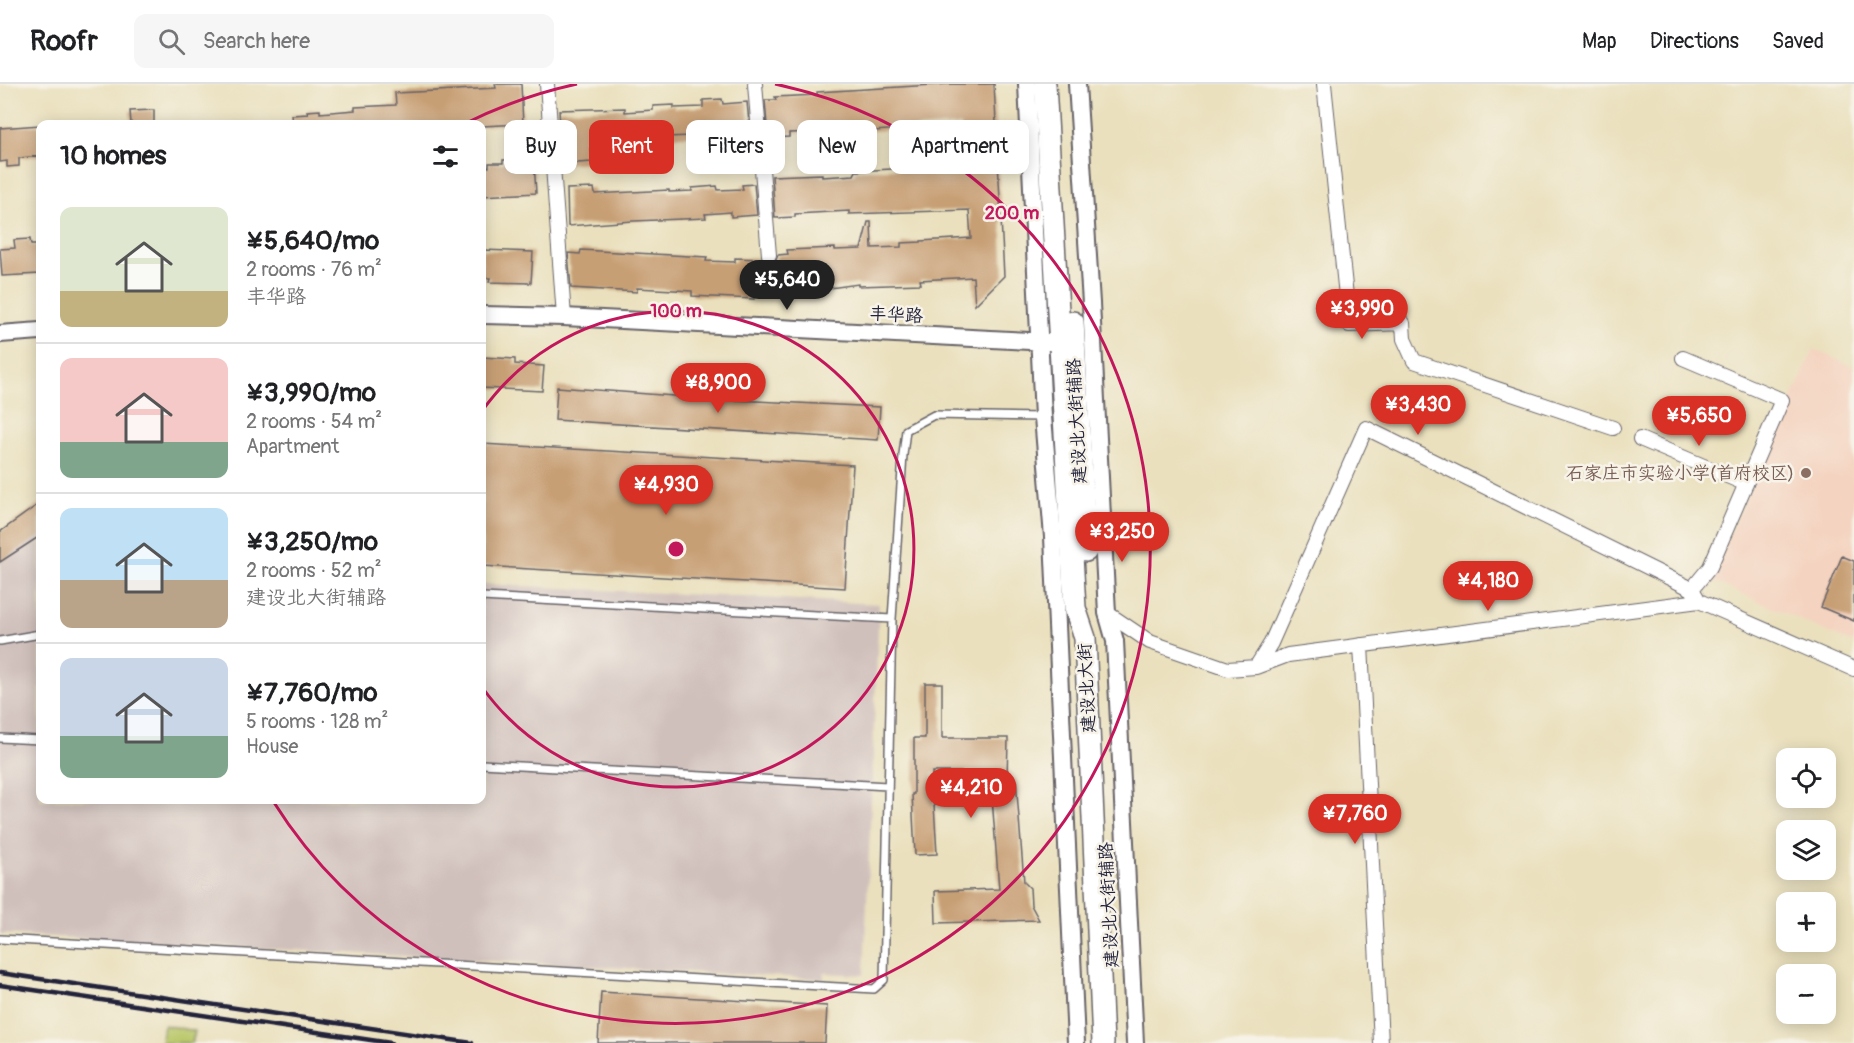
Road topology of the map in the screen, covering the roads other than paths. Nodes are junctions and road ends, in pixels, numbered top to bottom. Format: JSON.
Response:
{"nodes":[{"id":1,"x":548,"y":84,"type":"edge"},
{"id":2,"x":755,"y":84,"type":"edge"},
{"id":3,"x":1027,"y":84,"type":"edge"},
{"id":4,"x":1045,"y":84,"type":"edge"},
{"id":5,"x":1059,"y":84,"type":"edge"},
{"id":6,"x":1077,"y":84,"type":"edge"},
{"id":7,"x":1324,"y":84,"type":"edge"},
{"id":8,"x":769,"y":255,"type":"dead end"},
{"id":9,"x":486,"y":315,"type":"edge"},
{"id":10,"x":564,"y":317,"type":"junction"},
{"id":11,"x":36,"y":331,"type":"edge"},
{"id":12,"x":0,"y":334,"type":"edge"},
{"id":13,"x":1066,"y":342,"type":"junction"},
{"id":14,"x":1683,"y":358,"type":"dead end"},
{"id":15,"x":1043,"y":417,"type":"junction"},
{"id":16,"x":1613,"y":428,"type":"dead end"},
{"id":17,"x":1640,"y":439,"type":"dead end"},
{"id":18,"x":1746,"y":484,"type":"junction"},
{"id":19,"x":1695,"y":595,"type":"junction"},
{"id":20,"x":486,"y":597,"type":"edge"},
{"id":21,"x":1107,"y":613,"type":"junction"},
{"id":22,"x":892,"y":619,"type":"junction"},
{"id":23,"x":36,"y":635,"type":"edge"},
{"id":24,"x":0,"y":641,"type":"edge"},
{"id":25,"x":1361,"y":645,"type":"junction"},
{"id":26,"x":1256,"y":667,"type":"junction"},
{"id":27,"x":1854,"y":669,"type":"edge"},
{"id":28,"x":0,"y":738,"type":"edge"},
{"id":29,"x":36,"y":740,"type":"edge"},
{"id":30,"x":486,"y":764,"type":"edge"},
{"id":31,"x":888,"y":786,"type":"junction"},
{"id":32,"x":0,"y":939,"type":"edge"},
{"id":33,"x":1076,"y":1043,"type":"edge"},
{"id":34,"x":1103,"y":1043,"type":"edge"},
{"id":35,"x":1135,"y":1043,"type":"edge"},
{"id":36,"x":1381,"y":1043,"type":"edge"}],
"edges":[{"from":1,"to":10,"type":"street"},
{"from":2,"to":8,"type":"street"},
{"from":3,"to":13,"type":"street","name":"建设北大街辅路"},
{"from":4,"to":13,"type":"main road","name":"建设北大街"},
{"from":5,"to":13,"type":"main road"},
{"from":6,"to":13,"type":"street","name":"建设北大街辅路"},
{"from":7,"to":16,"type":"street"},
{"from":9,"to":10,"type":"street","name":"丰华路"},
{"from":10,"to":13,"type":"street","name":"丰华路"},
{"from":11,"to":12,"type":"street"},
{"from":13,"to":15,"type":"street","name":"建设北大街辅路"},
{"from":13,"to":21,"type":"street","name":"建设北大街辅路"},
{"from":13,"to":34,"type":"main road","name":"建设北大街"},
{"from":14,"to":18,"type":"street"},
{"from":15,"to":22,"type":"lane"},
{"from":15,"to":33,"type":"street","name":"建设北大街辅路"},
{"from":17,"to":18,"type":"street"},
{"from":18,"to":19,"type":"street"},
{"from":19,"to":25,"type":"street"},
{"from":19,"to":26,"type":"street"},
{"from":19,"to":27,"type":"street"},
{"from":20,"to":22,"type":"lane"},
{"from":21,"to":26,"type":"street"},
{"from":21,"to":35,"type":"street","name":"建设北大街辅路"},
{"from":22,"to":31,"type":"lane"},
{"from":23,"to":24,"type":"lane"},
{"from":25,"to":26,"type":"street"},
{"from":25,"to":36,"type":"street"},
{"from":28,"to":29,"type":"lane"},
{"from":30,"to":31,"type":"lane"},
{"from":31,"to":32,"type":"lane"}]}
